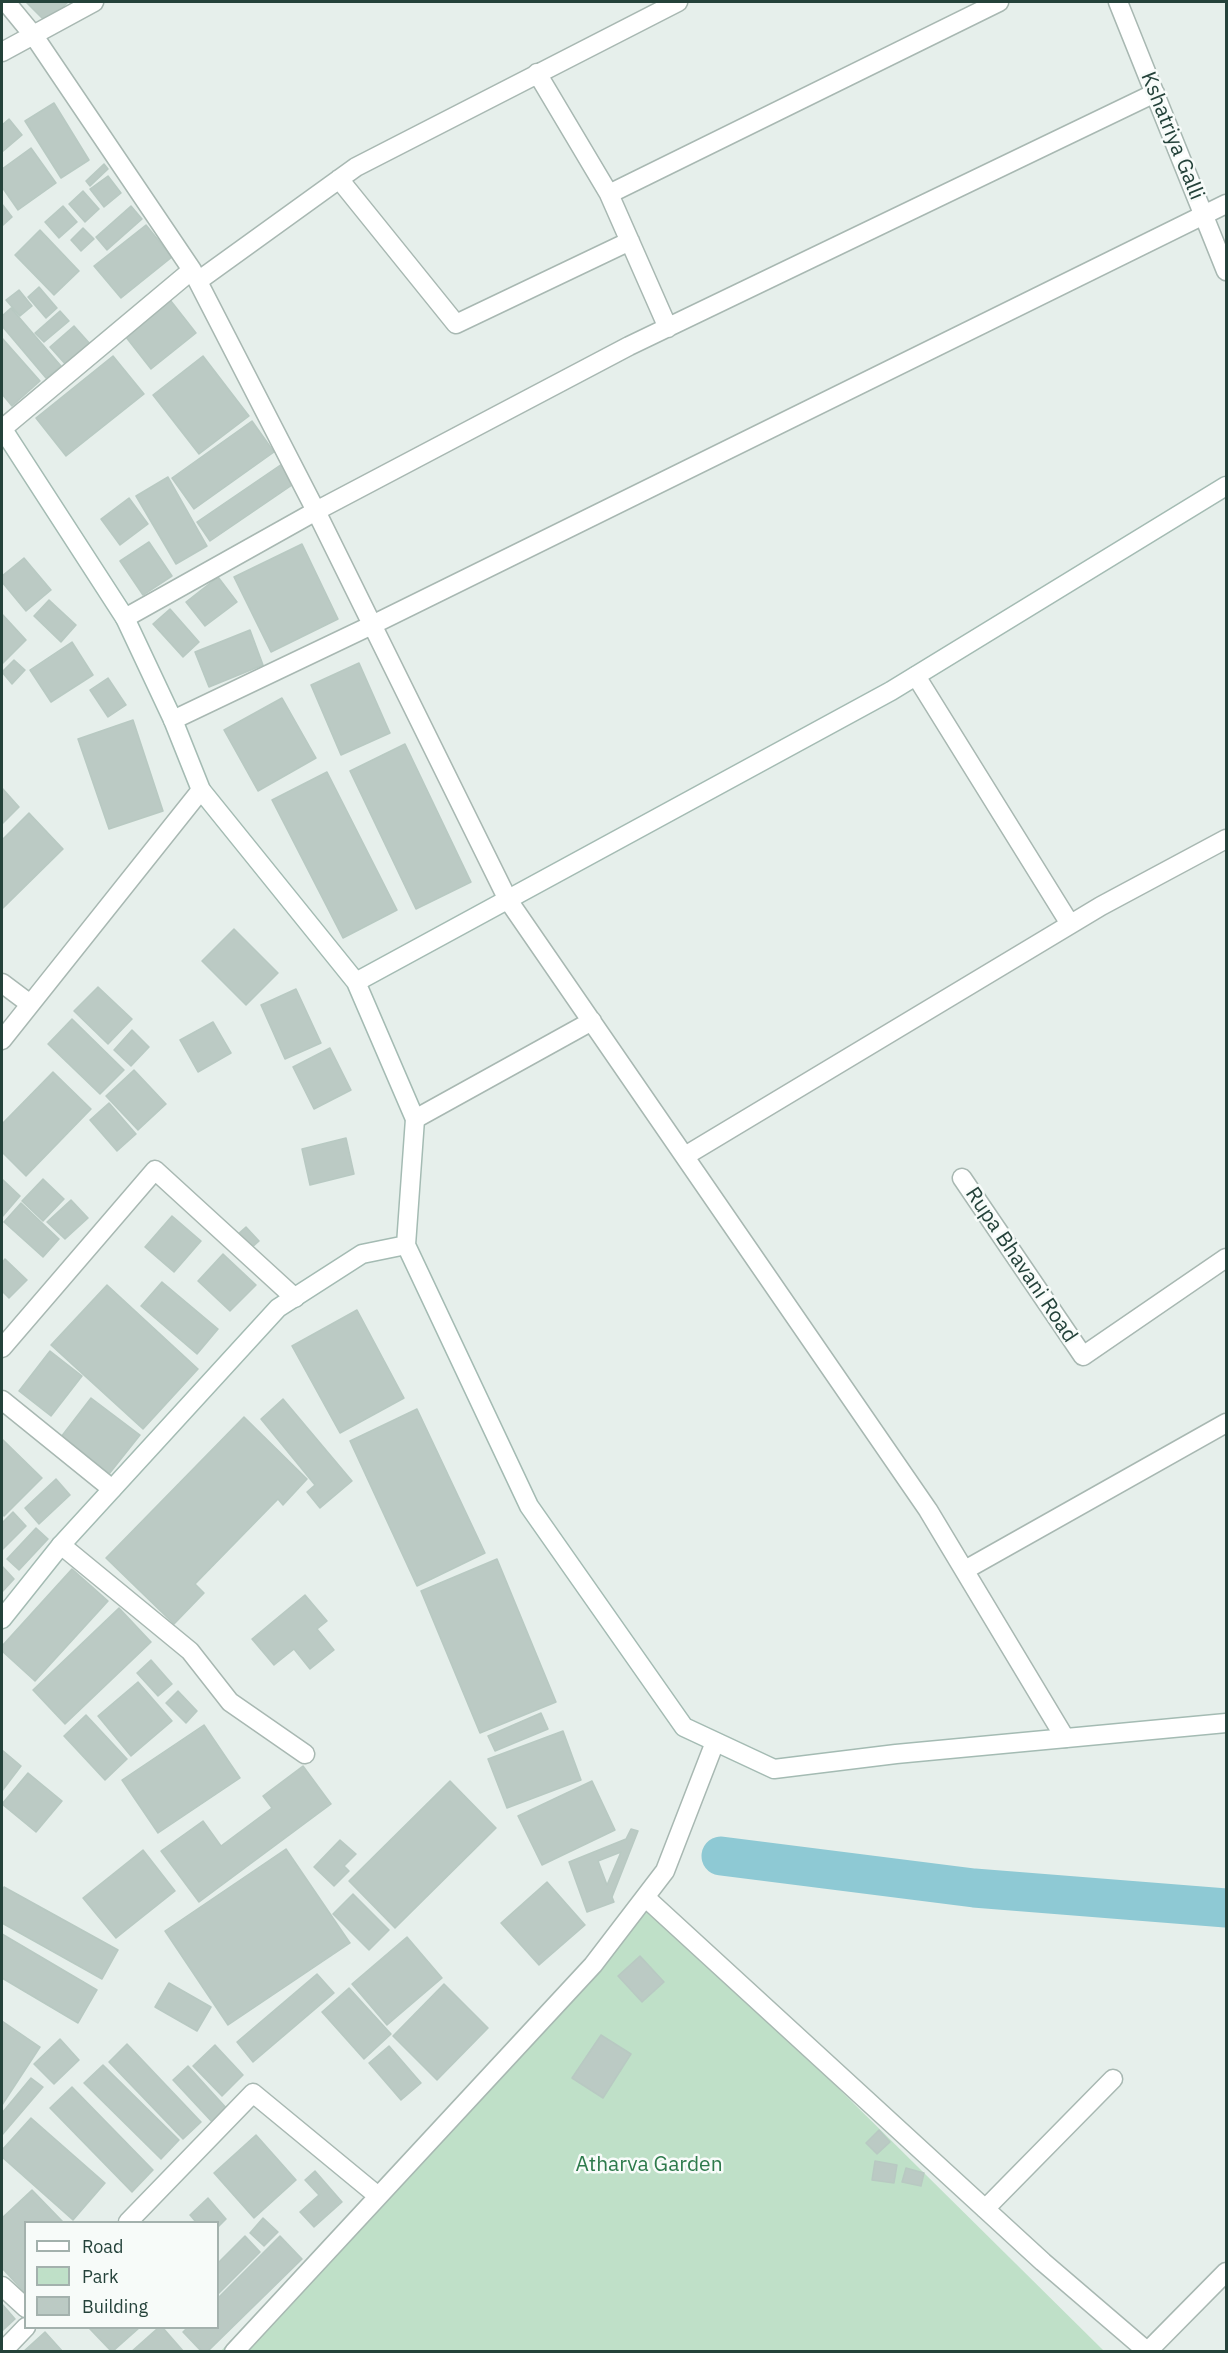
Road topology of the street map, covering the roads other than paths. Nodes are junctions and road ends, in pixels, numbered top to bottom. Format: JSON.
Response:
{"nodes":[{"id":1,"x":6,"y":2,"type":"edge"},
{"id":2,"x":94,"y":2,"type":"edge"},
{"id":3,"x":678,"y":2,"type":"edge"},
{"id":4,"x":999,"y":2,"type":"edge"},
{"id":5,"x":1118,"y":2,"type":"edge"},
{"id":6,"x":34,"y":36,"type":"junction"},
{"id":7,"x":2,"y":52,"type":"edge"},
{"id":8,"x":537,"y":74,"type":"junction"},
{"id":9,"x":1155,"y":93,"type":"junction"},
{"id":10,"x":339,"y":179,"type":"junction"},
{"id":11,"x":609,"y":194,"type":"junction"},
{"id":12,"x":1227,"y":204,"type":"edge"},
{"id":13,"x":1203,"y":214,"type":"junction"},
{"id":14,"x":630,"y":241,"type":"junction"},
{"id":15,"x":1227,"y":272,"type":"edge"},
{"id":16,"x":195,"y":275,"type":"junction"},
{"id":17,"x":668,"y":328,"type":"junction"},
{"id":18,"x":2,"y":429,"type":"edge"},
{"id":19,"x":1227,"y":486,"type":"edge"},
{"id":20,"x":316,"y":511,"type":"junction"},
{"id":21,"x":125,"y":618,"type":"junction"},
{"id":22,"x":372,"y":625,"type":"junction"},
{"id":23,"x":916,"y":676,"type":"junction"},
{"id":24,"x":173,"y":720,"type":"junction"},
{"id":25,"x":201,"y":790,"type":"junction"},
{"id":26,"x":1227,"y":839,"type":"edge"},
{"id":27,"x":508,"y":900,"type":"junction"},
{"id":28,"x":1070,"y":924,"type":"junction"},
{"id":29,"x":357,"y":982,"type":"junction"},
{"id":30,"x":2,"y":983,"type":"edge"},
{"id":31,"x":30,"y":1004,"type":"junction"},
{"id":32,"x":592,"y":1021,"type":"junction"},
{"id":33,"x":2,"y":1040,"type":"edge"},
{"id":34,"x":415,"y":1119,"type":"junction"},
{"id":35,"x":685,"y":1156,"type":"junction"},
{"id":36,"x":962,"y":1178,"type":"dead end"},
{"id":37,"x":406,"y":1245,"type":"junction"},
{"id":38,"x":1227,"y":1258,"type":"edge"},
{"id":39,"x":295,"y":1298,"type":"junction"},
{"id":40,"x":2,"y":1348,"type":"edge"},
{"id":41,"x":2,"y":1400,"type":"edge"},
{"id":42,"x":1227,"y":1423,"type":"edge"},
{"id":43,"x":112,"y":1489,"type":"junction"},
{"id":44,"x":61,"y":1545,"type":"junction"},
{"id":45,"x":965,"y":1570,"type":"junction"},
{"id":46,"x":2,"y":1619,"type":"edge"},
{"id":47,"x":1227,"y":1723,"type":"edge"},
{"id":48,"x":1065,"y":1738,"type":"junction"},
{"id":49,"x":715,"y":1742,"type":"junction"},
{"id":50,"x":305,"y":1754,"type":"dead end"},
{"id":51,"x":645,"y":1898,"type":"junction"},
{"id":52,"x":1113,"y":2079,"type":"dead end"},
{"id":53,"x":378,"y":2196,"type":"junction"},
{"id":54,"x":985,"y":2209,"type":"junction"},
{"id":55,"x":130,"y":2221,"type":"edge"},
{"id":56,"x":1227,"y":2272,"type":"edge"},
{"id":57,"x":2,"y":2286,"type":"edge"},
{"id":58,"x":24,"y":2306,"type":"edge"},
{"id":59,"x":25,"y":2329,"type":"edge"},
{"id":60,"x":1148,"y":2351,"type":"edge"},
{"id":61,"x":2,"y":2352,"type":"edge"},
{"id":62,"x":234,"y":2352,"type":"edge"}],
"edges":[{"from":1,"to":6,"type":"street"},
{"from":2,"to":6,"type":"street"},
{"from":3,"to":8,"type":"street"},
{"from":4,"to":11,"type":"street"},
{"from":5,"to":9,"type":"street","name":"Kshatriya Galli"},
{"from":6,"to":7,"type":"street"},
{"from":6,"to":16,"type":"street"},
{"from":8,"to":10,"type":"street"},
{"from":8,"to":11,"type":"street"},
{"from":9,"to":13,"type":"street","name":"Kshatriya Galli"},
{"from":9,"to":17,"type":"street"},
{"from":10,"to":14,"type":"street"},
{"from":10,"to":16,"type":"street"},
{"from":11,"to":14,"type":"street"},
{"from":12,"to":13,"type":"street"},
{"from":13,"to":15,"type":"street","name":"Kshatriya Galli"},
{"from":13,"to":22,"type":"street"},
{"from":14,"to":17,"type":"street"},
{"from":16,"to":18,"type":"street"},
{"from":16,"to":20,"type":"street"},
{"from":17,"to":20,"type":"street"},
{"from":18,"to":21,"type":"street"},
{"from":19,"to":23,"type":"street"},
{"from":20,"to":21,"type":"street"},
{"from":20,"to":22,"type":"street"},
{"from":21,"to":24,"type":"street"},
{"from":22,"to":24,"type":"street"},
{"from":22,"to":27,"type":"street"},
{"from":23,"to":27,"type":"street"},
{"from":23,"to":28,"type":"street"},
{"from":24,"to":25,"type":"street"},
{"from":25,"to":29,"type":"street"},
{"from":25,"to":31,"type":"street"},
{"from":26,"to":28,"type":"street"},
{"from":27,"to":29,"type":"street"},
{"from":27,"to":32,"type":"street"},
{"from":28,"to":35,"type":"street"},
{"from":29,"to":34,"type":"street"},
{"from":30,"to":31,"type":"street"},
{"from":31,"to":33,"type":"street"},
{"from":32,"to":34,"type":"street"},
{"from":32,"to":35,"type":"street"},
{"from":34,"to":37,"type":"street"},
{"from":35,"to":45,"type":"street"},
{"from":36,"to":38,"type":"street","name":"Rupa Bhavani Road"},
{"from":37,"to":39,"type":"street"},
{"from":37,"to":49,"type":"street"},
{"from":39,"to":40,"type":"street"},
{"from":39,"to":43,"type":"street"},
{"from":41,"to":43,"type":"street"},
{"from":42,"to":45,"type":"street"},
{"from":43,"to":44,"type":"street"},
{"from":44,"to":46,"type":"street"},
{"from":44,"to":50,"type":"street"},
{"from":45,"to":48,"type":"street"},
{"from":47,"to":48,"type":"street"},
{"from":48,"to":49,"type":"street"},
{"from":49,"to":51,"type":"street"},
{"from":51,"to":53,"type":"street"},
{"from":51,"to":54,"type":"street"},
{"from":52,"to":54,"type":"street"},
{"from":53,"to":55,"type":"street"},
{"from":53,"to":62,"type":"street"},
{"from":54,"to":60,"type":"street"},
{"from":56,"to":60,"type":"street"},
{"from":57,"to":58,"type":"street"},
{"from":59,"to":61,"type":"street"}]}
